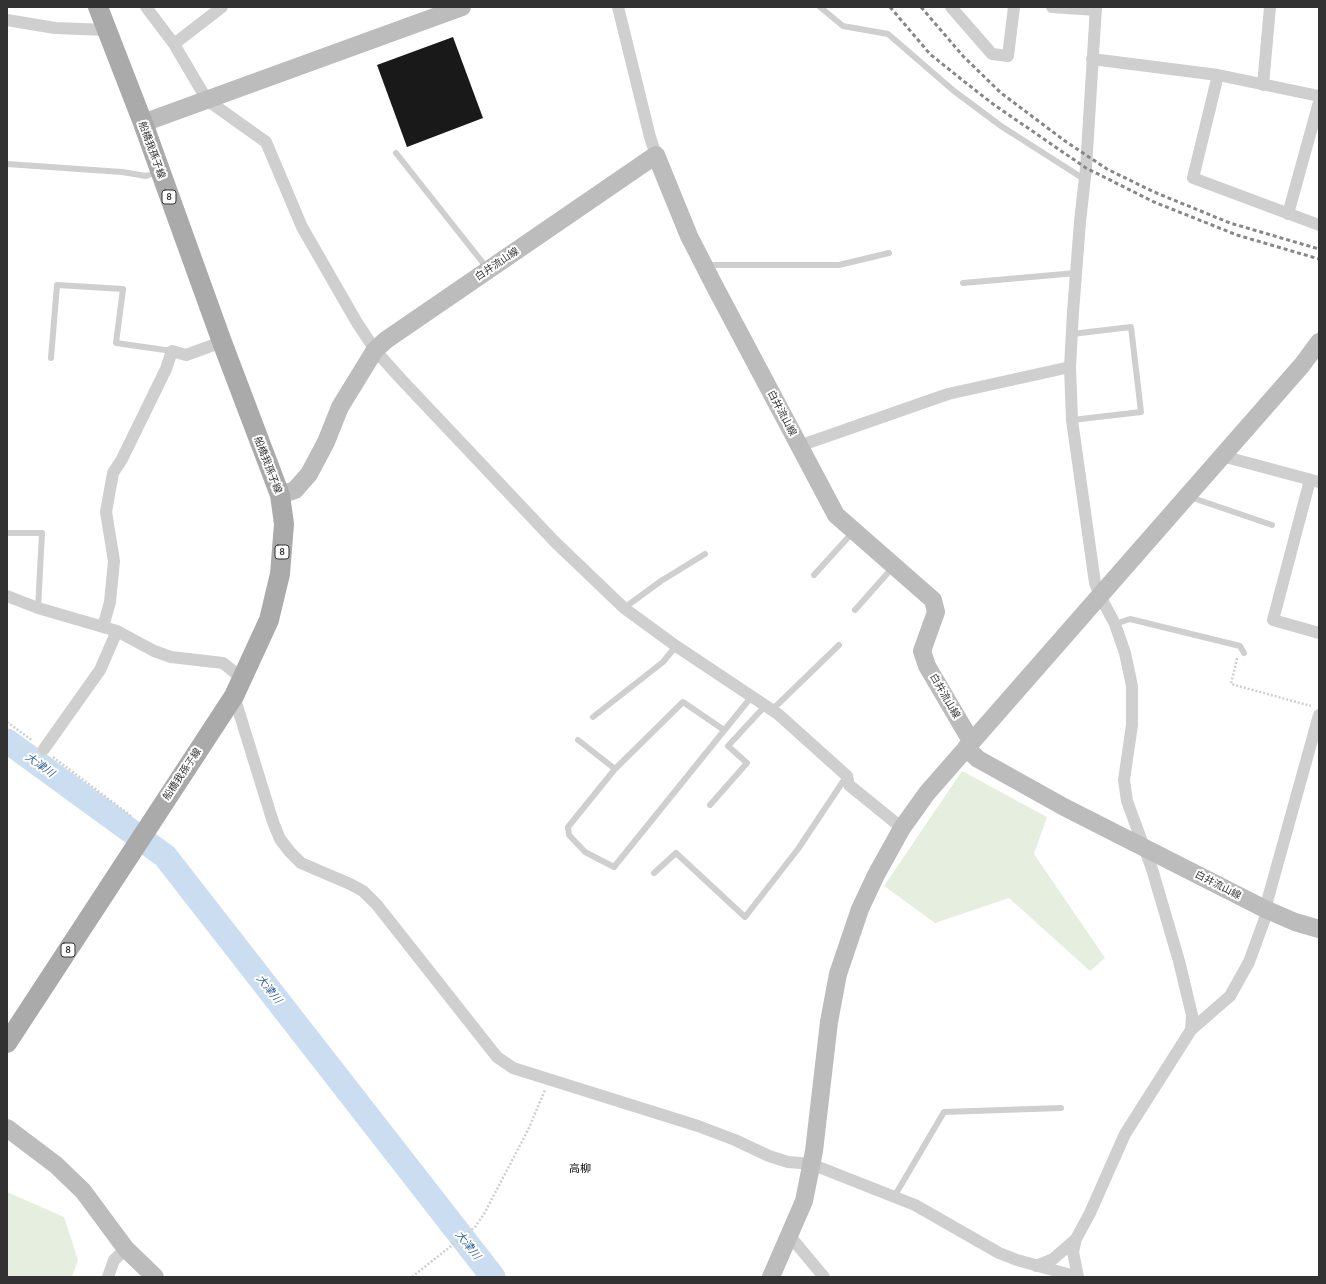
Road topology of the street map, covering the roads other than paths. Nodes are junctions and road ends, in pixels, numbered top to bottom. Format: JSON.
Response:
{"nodes":[{"id":1,"x":98,"y":7,"type":"edge"},
{"id":2,"x":146,"y":7,"type":"edge"},
{"id":3,"x":222,"y":7,"type":"edge"},
{"id":4,"x":462,"y":7,"type":"edge"},
{"id":5,"x":618,"y":7,"type":"edge"},
{"id":6,"x":820,"y":7,"type":"edge"},
{"id":7,"x":951,"y":7,"type":"edge"},
{"id":8,"x":1014,"y":7,"type":"edge"},
{"id":9,"x":1052,"y":7,"type":"edge"},
{"id":10,"x":1270,"y":7,"type":"edge"},
{"id":11,"x":1096,"y":9,"type":"edge"},
{"id":12,"x":7,"y":20,"type":"edge"},
{"id":13,"x":107,"y":30,"type":"junction"},
{"id":14,"x":174,"y":44,"type":"junction"},
{"id":15,"x":1092,"y":59,"type":"junction"},
{"id":16,"x":1218,"y":75,"type":"junction"},
{"id":17,"x":1263,"y":85,"type":"junction"},
{"id":18,"x":1319,"y":96,"type":"edge"},
{"id":19,"x":207,"y":100,"type":"junction"},
{"id":20,"x":1319,"y":102,"type":"edge"},
{"id":21,"x":143,"y":123,"type":"junction"},
{"id":22,"x":396,"y":153,"type":"dead end"},
{"id":23,"x":656,"y":155,"type":"junction"},
{"id":24,"x":7,"y":164,"type":"edge"},
{"id":25,"x":160,"y":172,"type":"junction"},
{"id":26,"x":1084,"y":179,"type":"junction"},
{"id":27,"x":1288,"y":214,"type":"junction"},
{"id":28,"x":1319,"y":224,"type":"edge"},
{"id":29,"x":889,"y":253,"type":"dead end"},
{"id":30,"x":703,"y":264,"type":"junction"},
{"id":31,"x":488,"y":269,"type":"junction"},
{"id":32,"x":1076,"y":274,"type":"junction"},
{"id":33,"x":963,"y":283,"type":"dead end"},
{"id":34,"x":1072,"y":334,"type":"junction"},
{"id":35,"x":222,"y":342,"type":"junction"},
{"id":36,"x":1319,"y":342,"type":"edge"},
{"id":37,"x":375,"y":350,"type":"junction"},
{"id":38,"x":172,"y":351,"type":"junction"},
{"id":39,"x":51,"y":358,"type":"dead end"},
{"id":40,"x":1070,"y":367,"type":"junction"},
{"id":41,"x":1072,"y":420,"type":"junction"},
{"id":42,"x":799,"y":446,"type":"junction"},
{"id":43,"x":1222,"y":456,"type":"junction"},
{"id":44,"x":1314,"y":481,"type":"edge"},
{"id":45,"x":280,"y":495,"type":"junction"},
{"id":46,"x":1186,"y":496,"type":"junction"},
{"id":47,"x":1272,"y":525,"type":"dead end"},
{"id":48,"x":854,"y":531,"type":"junction"},
{"id":49,"x":7,"y":532,"type":"edge"},
{"id":50,"x":705,"y":554,"type":"dead end"},
{"id":51,"x":895,"y":565,"type":"junction"},
{"id":52,"x":814,"y":575,"type":"dead end"},
{"id":53,"x":7,"y":596,"type":"edge"},
{"id":54,"x":1100,"y":596,"type":"junction"},
{"id":55,"x":38,"y":608,"type":"junction"},
{"id":56,"x":624,"y":608,"type":"junction"},
{"id":57,"x":855,"y":610,"type":"dead end"},
{"id":58,"x":1115,"y":624,"type":"junction"},
{"id":59,"x":103,"y":627,"type":"junction"},
{"id":60,"x":116,"y":631,"type":"junction"},
{"id":61,"x":1319,"y":633,"type":"edge"},
{"id":62,"x":676,"y":646,"type":"junction"},
{"id":63,"x":839,"y":646,"type":"dead end"},
{"id":64,"x":1244,"y":653,"type":"dead end"},
{"id":65,"x":243,"y":679,"type":"junction"},
{"id":66,"x":234,"y":696,"type":"junction"},
{"id":67,"x":752,"y":696,"type":"junction"},
{"id":68,"x":769,"y":708,"type":"junction"},
{"id":69,"x":1315,"y":710,"type":"edge"},
{"id":70,"x":593,"y":717,"type":"dead end"},
{"id":71,"x":724,"y":730,"type":"junction"},
{"id":72,"x":578,"y":740,"type":"dead end"},
{"id":73,"x":969,"y":745,"type":"junction"},
{"id":74,"x":44,"y":749,"type":"road end"},
{"id":75,"x":615,"y":769,"type":"junction"},
{"id":76,"x":847,"y":776,"type":"junction"},
{"id":77,"x":710,"y":805,"type":"dead end"},
{"id":78,"x":902,"y":828,"type":"junction"},
{"id":79,"x":1143,"y":847,"type":"junction"},
{"id":80,"x":654,"y":873,"type":"dead end"},
{"id":81,"x":1266,"y":909,"type":"junction"},
{"id":82,"x":1319,"y":929,"type":"edge"},
{"id":83,"x":1191,"y":1030,"type":"junction"},
{"id":84,"x":7,"y":1043,"type":"edge"},
{"id":85,"x":1061,"y":1108,"type":"dead end"},
{"id":86,"x":7,"y":1128,"type":"edge"},
{"id":87,"x":811,"y":1164,"type":"junction"},
{"id":88,"x":894,"y":1197,"type":"junction"},
{"id":89,"x":789,"y":1235,"type":"junction"},
{"id":90,"x":1076,"y":1239,"type":"junction"},
{"id":91,"x":126,"y":1249,"type":"junction"},
{"id":92,"x":1036,"y":1266,"type":"junction"},
{"id":93,"x":108,"y":1277,"type":"edge"},
{"id":94,"x":155,"y":1277,"type":"edge"},
{"id":95,"x":770,"y":1277,"type":"edge"},
{"id":96,"x":824,"y":1277,"type":"edge"},
{"id":97,"x":1078,"y":1277,"type":"edge"}],
"edges":[{"from":1,"to":13,"type":"main road","name":"船橋我孫子線","number":"8"},
{"from":2,"to":14,"type":"street"},
{"from":3,"to":14,"type":"street"},
{"from":4,"to":19,"type":"street"},
{"from":5,"to":23,"type":"street"},
{"from":6,"to":26,"type":"lane"},
{"from":7,"to":8,"type":"street"},
{"from":9,"to":11,"type":"street"},
{"from":10,"to":17,"type":"street"},
{"from":11,"to":15,"type":"street"},
{"from":12,"to":13,"type":"street"},
{"from":13,"to":21,"type":"main road","name":"船橋我孫子線","number":"8"},
{"from":14,"to":19,"type":"street"},
{"from":15,"to":16,"type":"street"},
{"from":15,"to":26,"type":"street"},
{"from":16,"to":17,"type":"street"},
{"from":16,"to":27,"type":"street"},
{"from":17,"to":18,"type":"street"},
{"from":19,"to":21,"type":"street"},
{"from":19,"to":37,"type":"street"},
{"from":20,"to":27,"type":"street"},
{"from":21,"to":25,"type":"main road","name":"船橋我孫子線","number":"8"},
{"from":22,"to":31,"type":"lane"},
{"from":23,"to":30,"type":"street","name":"白井流山線"},
{"from":23,"to":31,"type":"street","name":"白井流山線"},
{"from":24,"to":25,"type":"lane"},
{"from":25,"to":35,"type":"main road","name":"船橋我孫子線","number":"8"},
{"from":26,"to":32,"type":"street"},
{"from":27,"to":28,"type":"street"},
{"from":29,"to":30,"type":"lane"},
{"from":30,"to":42,"type":"street","name":"白井流山線"},
{"from":31,"to":37,"type":"street","name":"白井流山線"},
{"from":32,"to":33,"type":"lane"},
{"from":32,"to":34,"type":"street"},
{"from":34,"to":40,"type":"street"},
{"from":34,"to":41,"type":"lane"},
{"from":35,"to":38,"type":"street"},
{"from":35,"to":45,"type":"main road","name":"船橋我孫子線","number":"8"},
{"from":36,"to":43,"type":"street"},
{"from":37,"to":45,"type":"street","name":"白井流山線"},
{"from":37,"to":56,"type":"street"},
{"from":38,"to":39,"type":"lane"},
{"from":38,"to":59,"type":"street"},
{"from":40,"to":41,"type":"street"},
{"from":40,"to":42,"type":"street"},
{"from":41,"to":54,"type":"street"},
{"from":42,"to":48,"type":"street","name":"白井流山線"},
{"from":43,"to":44,"type":"street"},
{"from":43,"to":46,"type":"street"},
{"from":44,"to":61,"type":"street"},
{"from":45,"to":65,"type":"main road","name":"船橋我孫子線","number":"8"},
{"from":46,"to":47,"type":"lane"},
{"from":46,"to":54,"type":"street"},
{"from":48,"to":51,"type":"street","name":"白井流山線"},
{"from":48,"to":52,"type":"lane"},
{"from":49,"to":55,"type":"lane"},
{"from":50,"to":56,"type":"lane"},
{"from":51,"to":57,"type":"lane"},
{"from":51,"to":73,"type":"street","name":"白井流山線"},
{"from":53,"to":55,"type":"street"},
{"from":54,"to":58,"type":"street"},
{"from":54,"to":73,"type":"street"},
{"from":55,"to":59,"type":"street"},
{"from":56,"to":62,"type":"street"},
{"from":58,"to":64,"type":"lane"},
{"from":58,"to":79,"type":"street"},
{"from":59,"to":60,"type":"street"},
{"from":60,"to":65,"type":"street"},
{"from":60,"to":74,"type":"street"},
{"from":62,"to":67,"type":"street"},
{"from":62,"to":70,"type":"lane"},
{"from":63,"to":68,"type":"lane"},
{"from":65,"to":66,"type":"main road","name":"船橋我孫子線","number":"8"},
{"from":66,"to":84,"type":"main road","name":"船橋我孫子線","number":"8"},
{"from":66,"to":87,"type":"street"},
{"from":67,"to":68,"type":"street"},
{"from":67,"to":71,"type":"lane"},
{"from":68,"to":76,"type":"street"},
{"from":68,"to":77,"type":"lane"},
{"from":69,"to":81,"type":"street"},
{"from":71,"to":75,"type":"lane"},
{"from":71,"to":75,"type":"lane"},
{"from":72,"to":75,"type":"lane"},
{"from":73,"to":78,"type":"street"},
{"from":73,"to":79,"type":"street","name":"白井流山線"},
{"from":76,"to":78,"type":"street"},
{"from":76,"to":80,"type":"lane"},
{"from":78,"to":87,"type":"street"},
{"from":79,"to":81,"type":"street","name":"白井流山線"},
{"from":79,"to":83,"type":"street"},
{"from":81,"to":82,"type":"street","name":"白井流山線"},
{"from":81,"to":83,"type":"street"},
{"from":83,"to":90,"type":"street"},
{"from":85,"to":88,"type":"lane"},
{"from":86,"to":91,"type":"street"},
{"from":87,"to":88,"type":"street"},
{"from":87,"to":89,"type":"street"},
{"from":88,"to":92,"type":"street"},
{"from":89,"to":95,"type":"street"},
{"from":89,"to":96,"type":"street"},
{"from":90,"to":92,"type":"street"},
{"from":90,"to":97,"type":"street"},
{"from":91,"to":93,"type":"street"},
{"from":91,"to":94,"type":"street"},
{"from":92,"to":97,"type":"street"}]}
